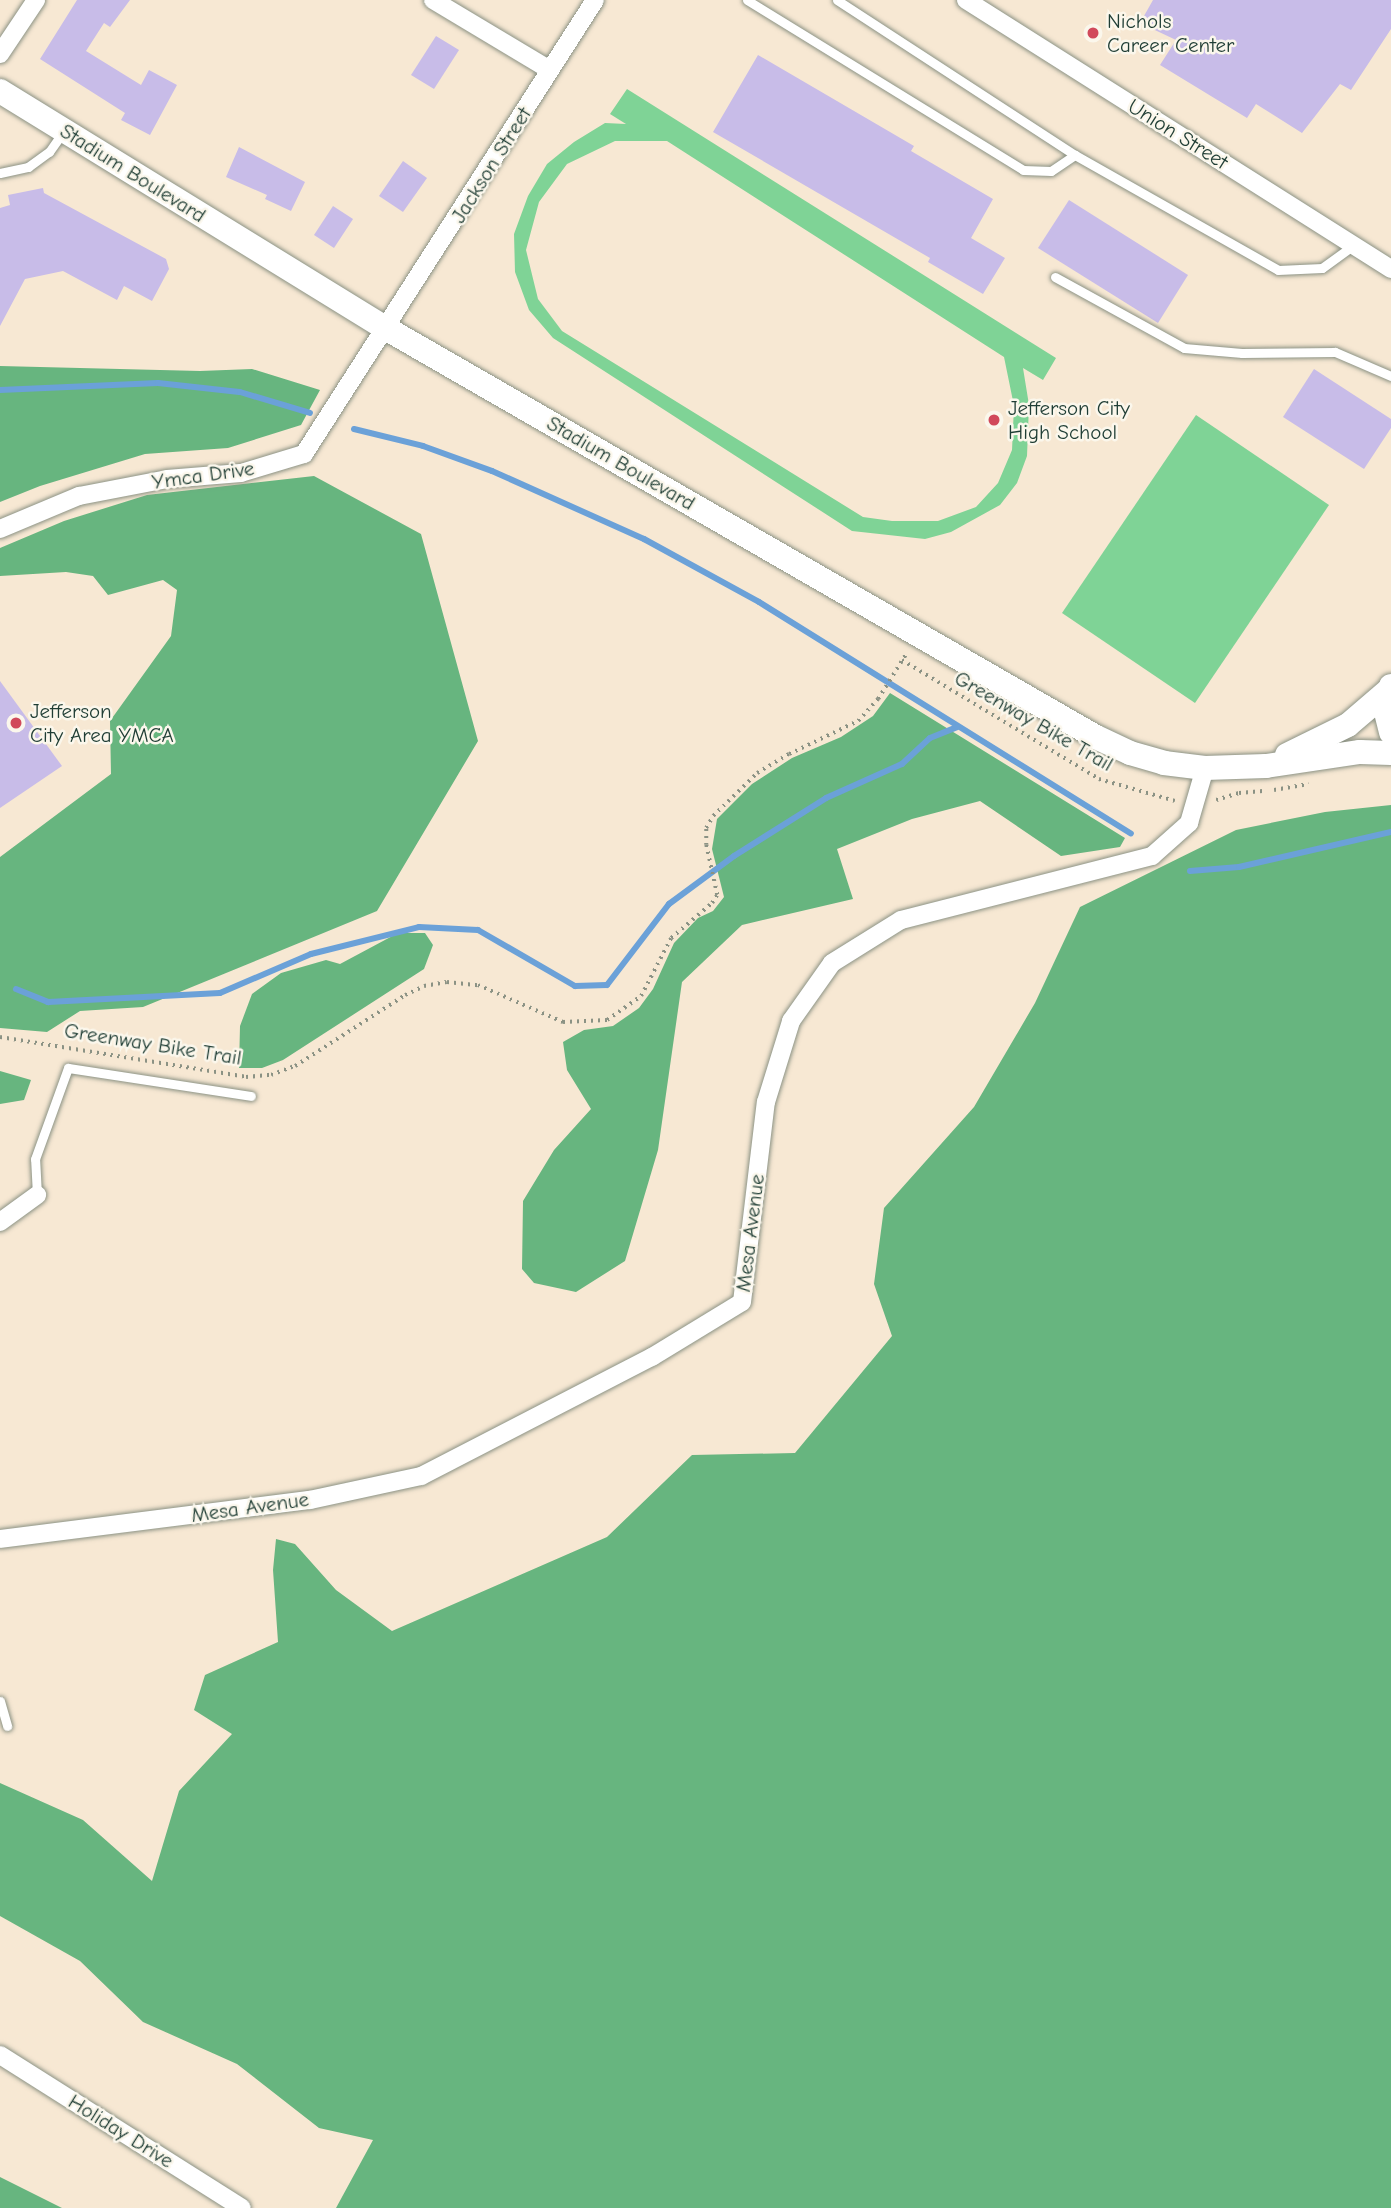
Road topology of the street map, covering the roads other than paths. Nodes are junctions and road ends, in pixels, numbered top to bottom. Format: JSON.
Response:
{"nodes":[{"id":1,"x":36,"y":0,"type":"edge"},
{"id":2,"x":433,"y":0,"type":"edge"},
{"id":3,"x":595,"y":0,"type":"edge"},
{"id":4,"x":747,"y":0,"type":"edge"},
{"id":5,"x":837,"y":0,"type":"edge"},
{"id":6,"x":966,"y":0,"type":"edge"},
{"id":7,"x":0,"y":54,"type":"edge"},
{"id":8,"x":551,"y":70,"type":"junction"},
{"id":9,"x":0,"y":91,"type":"edge"},
{"id":10,"x":64,"y":131,"type":"junction"},
{"id":11,"x":1075,"y":155,"type":"junction"},
{"id":12,"x":0,"y":173,"type":"edge"},
{"id":13,"x":1354,"y":245,"type":"junction"},
{"id":14,"x":1391,"y":269,"type":"edge"},
{"id":15,"x":1055,"y":277,"type":"dead end"},
{"id":16,"x":387,"y":329,"type":"junction"},
{"id":17,"x":1391,"y":376,"type":"edge"},
{"id":18,"x":0,"y":529,"type":"edge"},
{"id":19,"x":1390,"y":688,"type":"edge"},
{"id":20,"x":1391,"y":732,"type":"edge"},
{"id":21,"x":1391,"y":753,"type":"edge"},
{"id":22,"x":1266,"y":766,"type":"junction"},
{"id":23,"x":1205,"y":768,"type":"junction"},
{"id":24,"x":251,"y":1096,"type":"dead end"},
{"id":25,"x":37,"y":1195,"type":"joint"},
{"id":26,"x":0,"y":1222,"type":"edge"},
{"id":27,"x":0,"y":1539,"type":"edge"},
{"id":28,"x":0,"y":1701,"type":"edge"},
{"id":29,"x":7,"y":1726,"type":"dead end"},
{"id":30,"x":0,"y":2055,"type":"edge"},
{"id":31,"x":242,"y":2208,"type":"edge"}],
"edges":[{"from":1,"to":7,"type":"street"},
{"from":2,"to":8,"type":"street"},
{"from":3,"to":8,"type":"street","name":"Jackson Street"},
{"from":4,"to":11,"type":"lane"},
{"from":5,"to":11,"type":"lane"},
{"from":6,"to":13,"type":"street","name":"Union Street"},
{"from":8,"to":16,"type":"street","name":"Jackson Street"},
{"from":9,"to":10,"type":"main road","name":"Stadium Boulevard"},
{"from":10,"to":12,"type":"lane"},
{"from":10,"to":16,"type":"main road","name":"Stadium Boulevard"},
{"from":11,"to":13,"type":"lane"},
{"from":13,"to":14,"type":"street","name":"Union Street"},
{"from":15,"to":17,"type":"lane"},
{"from":16,"to":18,"type":"street","name":"Ymca Drive"},
{"from":16,"to":23,"type":"main road","name":"Stadium Boulevard"},
{"from":19,"to":20,"type":"main road"},
{"from":19,"to":22,"type":"main road","name":"Stadium Boulevard"},
{"from":21,"to":22,"type":"main road","name":"Stadium Boulevard"},
{"from":22,"to":23,"type":"main road","name":"Stadium Boulevard"},
{"from":23,"to":27,"type":"street","name":"Mesa Avenue"},
{"from":24,"to":25,"type":"lane"},
{"from":25,"to":26,"type":"street"},
{"from":28,"to":29,"type":"lane"},
{"from":30,"to":31,"type":"street","name":"Holiday Drive"}]}
